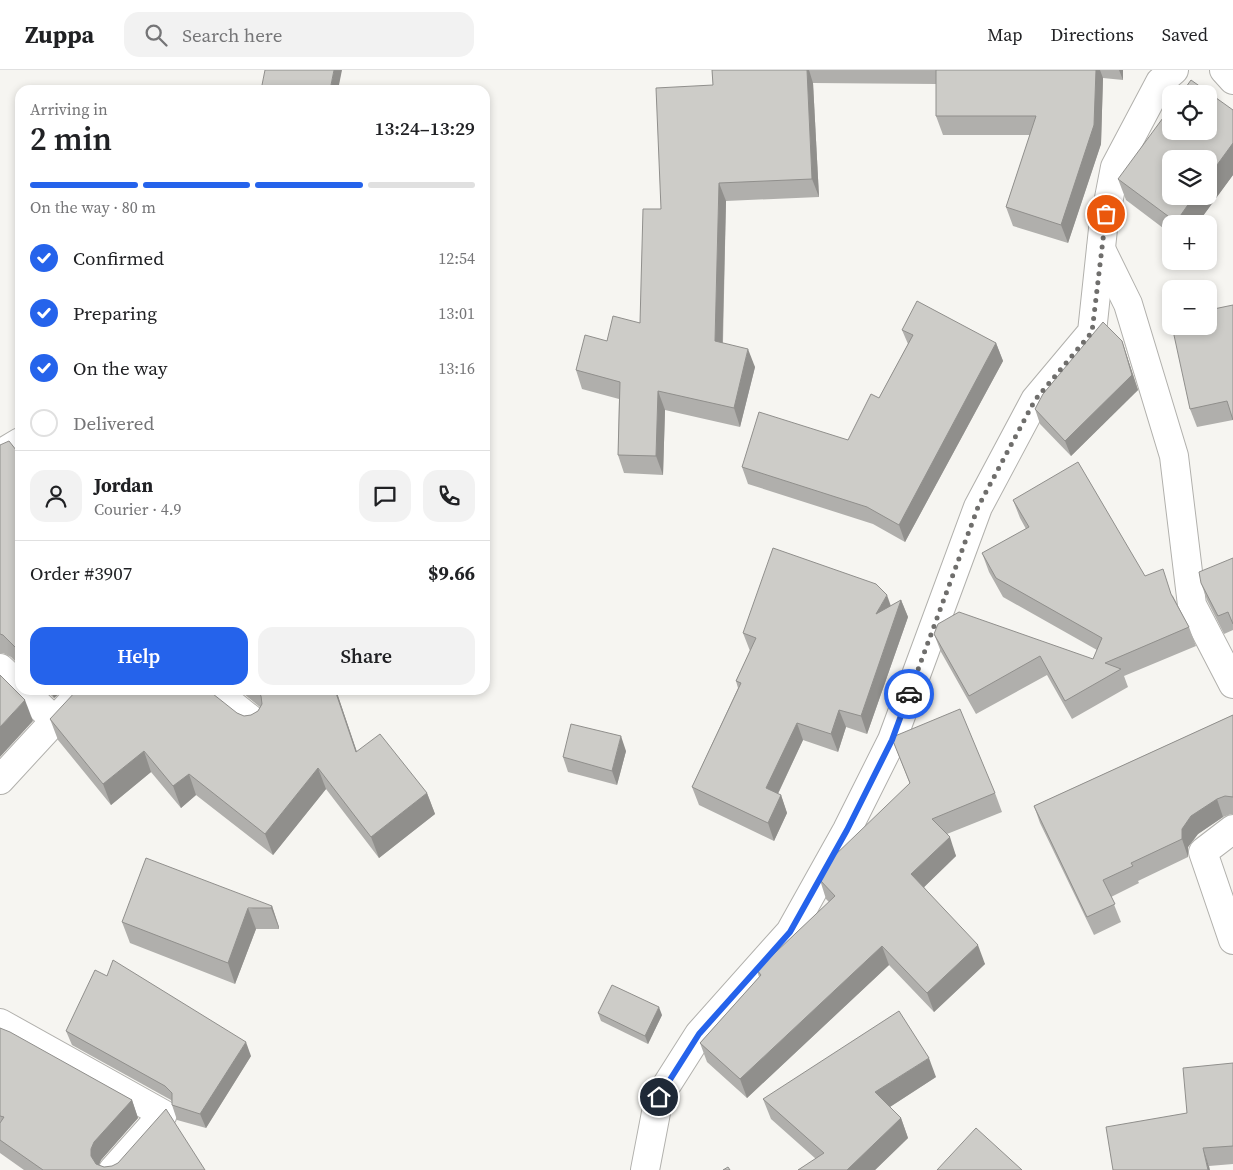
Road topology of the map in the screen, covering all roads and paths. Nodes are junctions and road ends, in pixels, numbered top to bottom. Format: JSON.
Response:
{"nodes":[{"id":1,"x":1174,"y":70,"type":"edge"},
{"id":2,"x":1224,"y":70,"type":"edge"},
{"id":3,"x":1233,"y":80,"type":"edge"},
{"id":4,"x":1101,"y":249,"type":"junction"},
{"id":5,"x":15,"y":445,"type":"edge"},
{"id":6,"x":0,"y":454,"type":"edge"},
{"id":7,"x":0,"y":668,"type":"edge"},
{"id":8,"x":15,"y":682,"type":"edge"},
{"id":9,"x":1233,"y":684,"type":"edge"},
{"id":10,"x":28,"y":695,"type":"edge"},
{"id":11,"x":78,"y":695,"type":"edge"},
{"id":12,"x":220,"y":695,"type":"edge"},
{"id":13,"x":55,"y":721,"type":"junction"},
{"id":14,"x":254,"y":722,"type":"edge"},
{"id":15,"x":0,"y":780,"type":"edge"},
{"id":16,"x":1233,"y":829,"type":"edge"},
{"id":17,"x":1233,"y":940,"type":"edge"},
{"id":18,"x":0,"y":1023,"type":"edge"},
{"id":19,"x":113,"y":1170,"type":"edge"},
{"id":20,"x":645,"y":1170,"type":"edge"}],
"edges":[{"from":1,"to":4,"type":"street"},
{"from":2,"to":3,"type":"street"},
{"from":4,"to":9,"type":"street"},
{"from":4,"to":20,"type":"street"},
{"from":5,"to":6,"type":"street"},
{"from":7,"to":8,"type":"street"},
{"from":10,"to":13,"type":"street"},
{"from":11,"to":13,"type":"street"},
{"from":12,"to":14,"type":"street"},
{"from":13,"to":15,"type":"street"},
{"from":16,"to":17,"type":"street"},
{"from":18,"to":19,"type":"street"}]}
